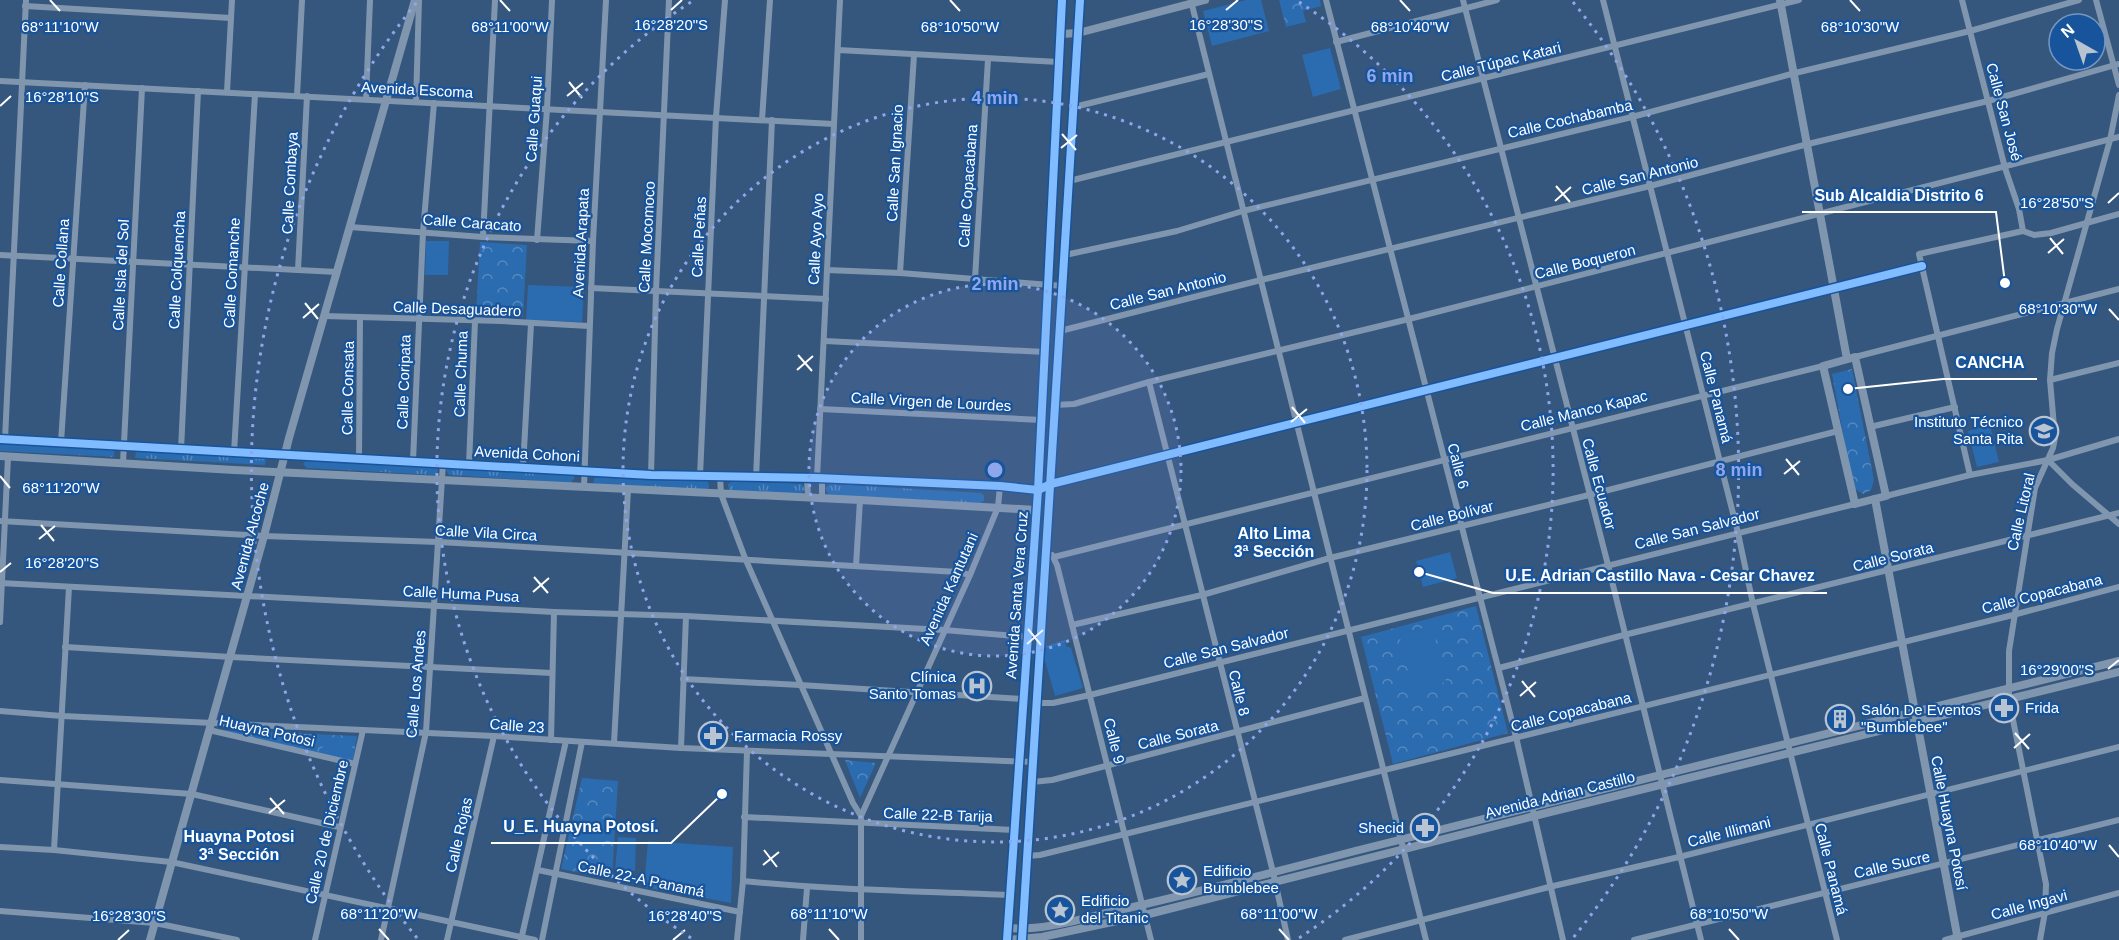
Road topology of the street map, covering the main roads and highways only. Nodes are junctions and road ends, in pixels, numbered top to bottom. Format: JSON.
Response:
{"nodes":[{"id":1,"x":1062,"y":0,"type":"edge"},
{"id":2,"x":1080,"y":0,"type":"edge"},
{"id":3,"x":1022,"y":936,"type":"edge"},
{"id":4,"x":1007,"y":940,"type":"edge"}],
"edges":[{"from":1,"to":4,"type":"main road","name":"Avenida Santa Vera Cruz"},
{"from":2,"to":3,"type":"main road","name":"Avenida Santa Vera Cruz"}]}
